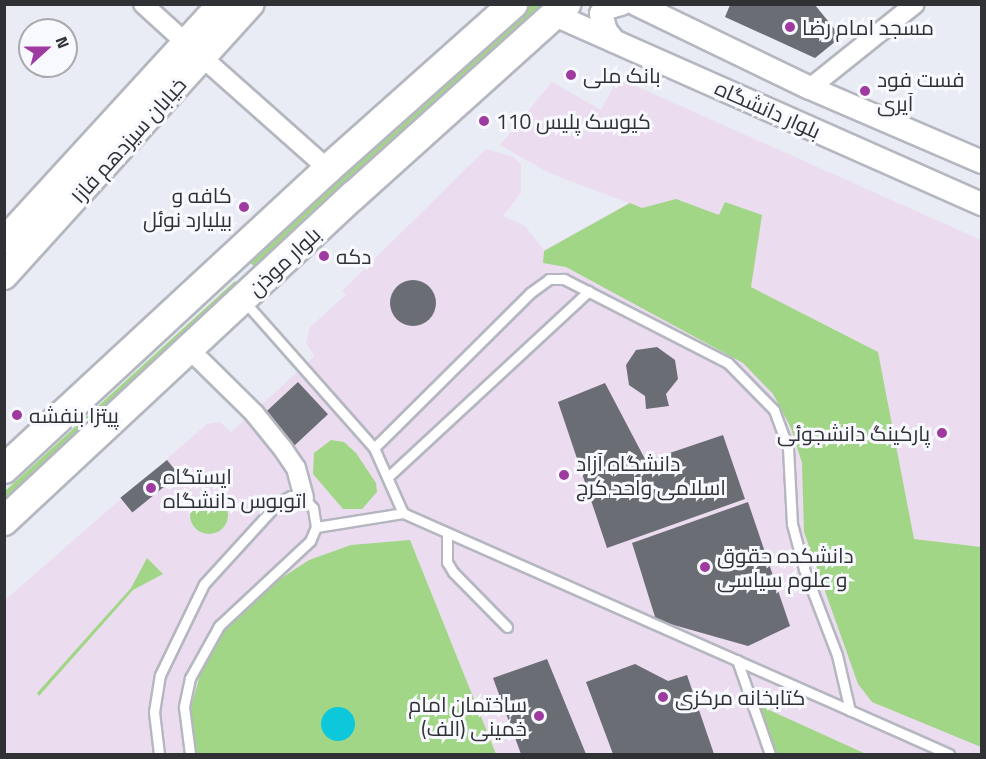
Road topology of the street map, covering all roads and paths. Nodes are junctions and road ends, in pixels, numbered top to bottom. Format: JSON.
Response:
{"nodes":[{"id":1,"x":143,"y":4,"type":"edge"},
{"id":2,"x":221,"y":4,"type":"edge"},
{"id":3,"x":251,"y":4,"type":"edge"},
{"id":4,"x":513,"y":4,"type":"edge"},
{"id":5,"x":621,"y":4,"type":"edge"},
{"id":6,"x":636,"y":4,"type":"edge"},
{"id":7,"x":915,"y":4,"type":"edge"},
{"id":8,"x":560,"y":10,"type":"edge"},
{"id":9,"x":615,"y":41,"type":"junction"},
{"id":10,"x":194,"y":50,"type":"junction"},
{"id":11,"x":810,"y":88,"type":"junction"},
{"id":12,"x":981,"y":162,"type":"edge"},
{"id":13,"x":328,"y":169,"type":"junction"},
{"id":14,"x":981,"y":204,"type":"edge"},
{"id":15,"x":4,"y":241,"type":"edge"},
{"id":16,"x":4,"y":276,"type":"edge"},
{"id":17,"x":589,"y":291,"type":"junction"},
{"id":18,"x":243,"y":299,"type":"junction"},
{"id":19,"x":190,"y":350,"type":"junction"},
{"id":20,"x":374,"y":448,"type":"junction"},
{"id":21,"x":4,"y":469,"type":"edge"},
{"id":22,"x":389,"y":476,"type":"junction"},
{"id":23,"x":304,"y":498,"type":"junction"},
{"id":24,"x":403,"y":513,"type":"junction"},
{"id":25,"x":4,"y":521,"type":"edge"},
{"id":26,"x":316,"y":527,"type":"junction"},
{"id":27,"x":447,"y":532,"type":"junction"},
{"id":28,"x":507,"y":627,"type":"dead end"},
{"id":29,"x":737,"y":660,"type":"junction"},
{"id":30,"x":850,"y":711,"type":"junction"},
{"id":31,"x":159,"y":754,"type":"edge"},
{"id":32,"x":190,"y":754,"type":"edge"},
{"id":33,"x":770,"y":754,"type":"edge"},
{"id":34,"x":949,"y":754,"type":"edge"}],
"edges":[{"from":1,"to":10,"type":"street"},
{"from":2,"to":10,"type":"main road","name":"خیابان سیزدهم فاز۱"},
{"from":3,"to":10,"type":"main road","name":"خیابان سیزدهم فاز۱"},
{"from":4,"to":13,"type":"main road","name":"بلوار موذن"},
{"from":5,"to":9,"type":"street"},
{"from":6,"to":11,"type":"street","name":"بلوار دانشگاه"},
{"from":7,"to":11,"type":"street"},
{"from":8,"to":9,"type":"street","name":"بلوار دانشگاه"},
{"from":8,"to":18,"type":"main road","name":"بلوار موذن"},
{"from":9,"to":14,"type":"street","name":"بلوار دانشگاه"},
{"from":10,"to":13,"type":"street"},
{"from":10,"to":15,"type":"main road","name":"خیابان سیزدهم فاز۱"},
{"from":10,"to":16,"type":"main road","name":"خیابان سیزدهم فاز۱"},
{"from":11,"to":12,"type":"street","name":"بلوار دانشگاه"},
{"from":13,"to":21,"type":"main road","name":"بلوار موذن"},
{"from":17,"to":20,"type":"lane"},
{"from":17,"to":22,"type":"lane"},
{"from":17,"to":30,"type":"lane"},
{"from":18,"to":19,"type":"main road","name":"بلوار موذن"},
{"from":18,"to":20,"type":"lane"},
{"from":19,"to":23,"type":"street"},
{"from":19,"to":25,"type":"main road","name":"بلوار موذن"},
{"from":20,"to":22,"type":"lane"},
{"from":22,"to":24,"type":"lane"},
{"from":23,"to":26,"type":"lane"},
{"from":23,"to":31,"type":"lane"},
{"from":24,"to":26,"type":"lane"},
{"from":24,"to":27,"type":"lane"},
{"from":26,"to":32,"type":"lane"},
{"from":27,"to":28,"type":"lane"},
{"from":27,"to":29,"type":"lane"},
{"from":29,"to":30,"type":"lane"},
{"from":29,"to":33,"type":"lane"},
{"from":30,"to":34,"type":"lane"}]}
